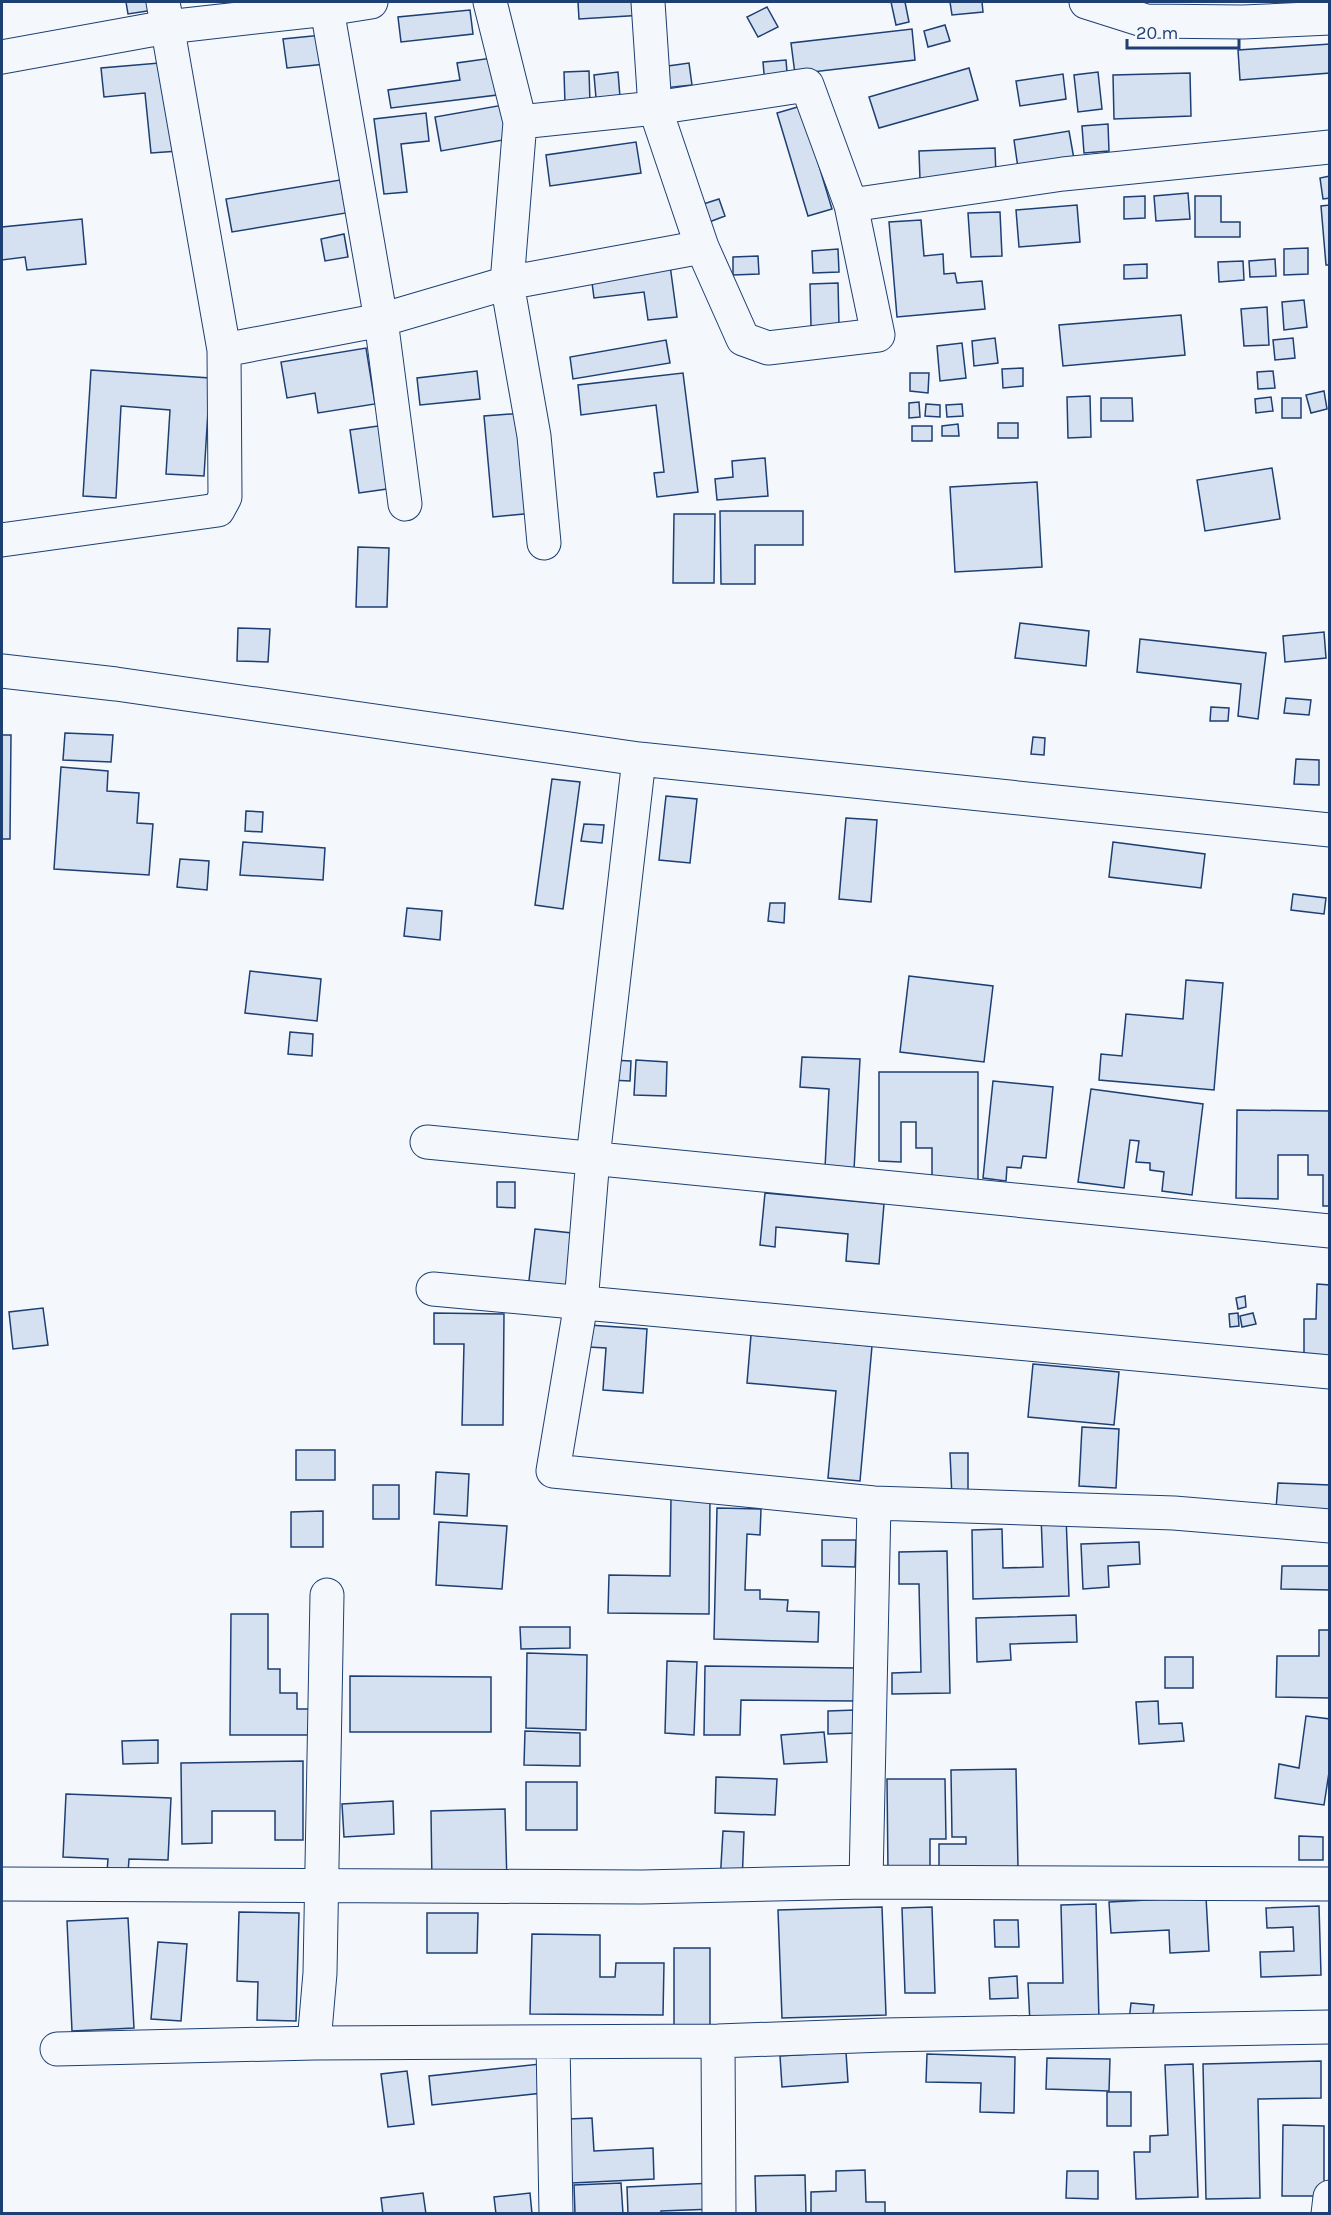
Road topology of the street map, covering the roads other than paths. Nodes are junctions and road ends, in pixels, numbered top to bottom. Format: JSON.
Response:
{"nodes":[{"id":1,"x":371,"y":2,"type":"edge"},
{"id":2,"x":490,"y":2,"type":"edge"},
{"id":3,"x":648,"y":2,"type":"edge"},
{"id":4,"x":1086,"y":2,"type":"edge"},
{"id":5,"x":327,"y":9,"type":"junction"},
{"id":6,"x":165,"y":14,"type":"edge"},
{"id":7,"x":1329,"y":18,"type":"edge"},
{"id":8,"x":2,"y":57,"type":"edge"},
{"id":9,"x":655,"y":108,"type":"junction"},
{"id":10,"x":520,"y":122,"type":"junction"},
{"id":11,"x":1329,"y":147,"type":"edge"},
{"id":12,"x":851,"y":205,"type":"junction"},
{"id":13,"x":702,"y":247,"type":"junction"},
{"id":14,"x":507,"y":283,"type":"junction"},
{"id":15,"x":381,"y":320,"type":"junction"},
{"id":16,"x":224,"y":350,"type":"junction"},
{"id":17,"x":405,"y":504,"type":"dead end"},
{"id":18,"x":2,"y":540,"type":"edge"},
{"id":19,"x":544,"y":543,"type":"dead end"},
{"id":20,"x":2,"y":671,"type":"edge"},
{"id":21,"x":639,"y":759,"type":"junction"},
{"id":22,"x":1329,"y":830,"type":"edge"},
{"id":23,"x":427,"y":1142,"type":"dead end"},
{"id":24,"x":593,"y":1158,"type":"junction"},
{"id":25,"x":1329,"y":1231,"type":"edge"},
{"id":26,"x":433,"y":1289,"type":"dead end"},
{"id":27,"x":581,"y":1303,"type":"junction"},
{"id":28,"x":1329,"y":1371,"type":"edge"},
{"id":29,"x":874,"y":1503,"type":"junction"},
{"id":30,"x":1329,"y":1526,"type":"edge"},
{"id":31,"x":327,"y":1595,"type":"dead end"},
{"id":32,"x":866,"y":1882,"type":"junction"},
{"id":33,"x":2,"y":1884,"type":"edge"},
{"id":34,"x":1329,"y":1884,"type":"edge"},
{"id":35,"x":320,"y":1886,"type":"junction"},
{"id":36,"x":1329,"y":2027,"type":"edge"},
{"id":37,"x":718,"y":2041,"type":"junction"},
{"id":38,"x":553,"y":2042,"type":"junction"},
{"id":39,"x":314,"y":2043,"type":"junction"},
{"id":40,"x":57,"y":2049,"type":"dead end"},
{"id":41,"x":1329,"y":2197,"type":"edge"},
{"id":42,"x":556,"y":2214,"type":"edge"},
{"id":43,"x":719,"y":2214,"type":"edge"},
{"id":44,"x":1328,"y":2214,"type":"edge"}],
"edges":[{"from":1,"to":5,"type":"street"},
{"from":2,"to":10,"type":"street"},
{"from":3,"to":9,"type":"street"},
{"from":4,"to":7,"type":"street"},
{"from":5,"to":6,"type":"street"},
{"from":5,"to":15,"type":"street"},
{"from":6,"to":8,"type":"street"},
{"from":6,"to":16,"type":"street"},
{"from":9,"to":10,"type":"street"},
{"from":9,"to":12,"type":"street"},
{"from":9,"to":13,"type":"street"},
{"from":10,"to":14,"type":"street"},
{"from":11,"to":12,"type":"street"},
{"from":12,"to":13,"type":"street"},
{"from":13,"to":14,"type":"street"},
{"from":14,"to":15,"type":"street"},
{"from":14,"to":19,"type":"street"},
{"from":15,"to":16,"type":"street"},
{"from":15,"to":17,"type":"street"},
{"from":16,"to":18,"type":"street"},
{"from":20,"to":21,"type":"street"},
{"from":21,"to":22,"type":"street"},
{"from":21,"to":24,"type":"street"},
{"from":23,"to":24,"type":"street"},
{"from":24,"to":25,"type":"street"},
{"from":24,"to":27,"type":"street"},
{"from":26,"to":27,"type":"street"},
{"from":27,"to":28,"type":"street"},
{"from":27,"to":29,"type":"street"},
{"from":29,"to":30,"type":"street"},
{"from":29,"to":32,"type":"street"},
{"from":31,"to":35,"type":"street"},
{"from":32,"to":34,"type":"street"},
{"from":32,"to":35,"type":"street"},
{"from":33,"to":35,"type":"street"},
{"from":35,"to":39,"type":"street"},
{"from":36,"to":37,"type":"street"},
{"from":37,"to":38,"type":"street"},
{"from":37,"to":43,"type":"street"},
{"from":38,"to":39,"type":"street"},
{"from":38,"to":42,"type":"street"},
{"from":39,"to":40,"type":"street"},
{"from":41,"to":44,"type":"street"}]}
